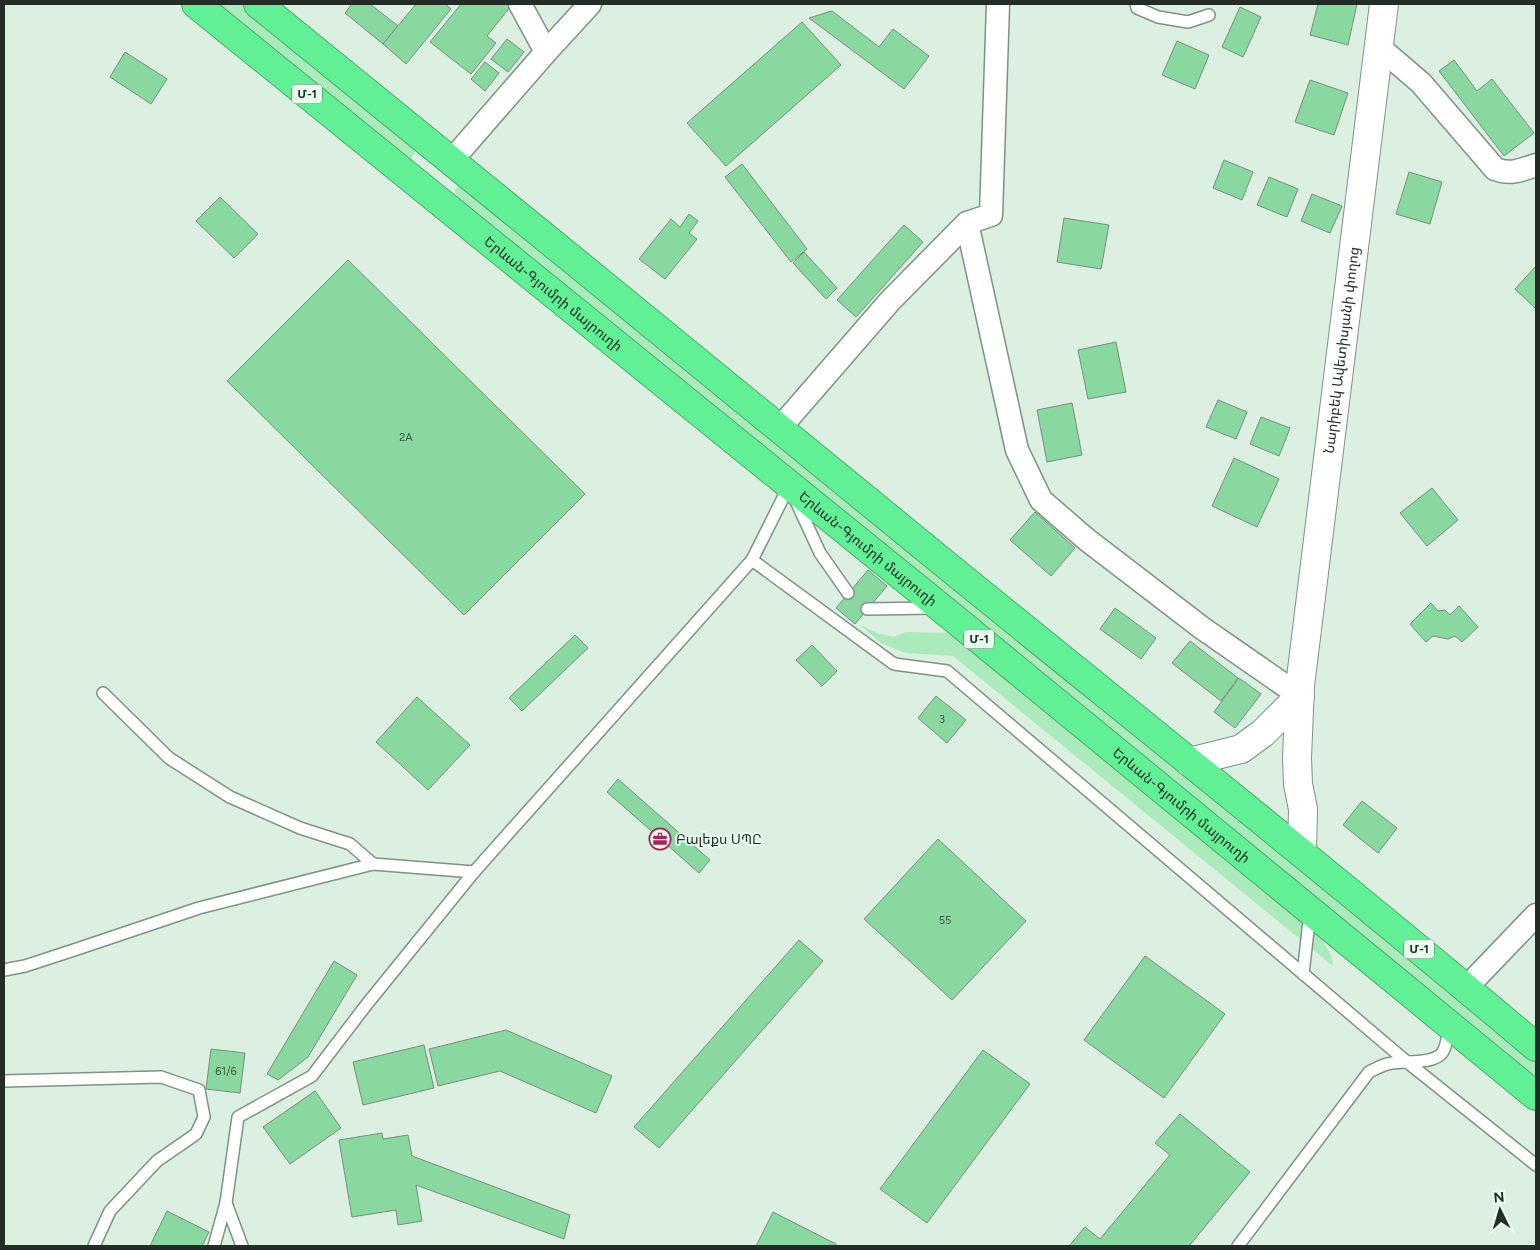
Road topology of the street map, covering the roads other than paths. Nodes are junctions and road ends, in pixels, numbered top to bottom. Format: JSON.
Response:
{"nodes":[{"id":1,"x":196,"y":4,"type":"edge"},
{"id":2,"x":258,"y":4,"type":"edge"},
{"id":3,"x":520,"y":4,"type":"edge"},
{"id":4,"x":590,"y":4,"type":"edge"},
{"id":5,"x":998,"y":4,"type":"edge"},
{"id":6,"x":1136,"y":4,"type":"edge"},
{"id":7,"x":1384,"y":4,"type":"edge"},
{"id":8,"x":1209,"y":15,"type":"dead end"},
{"id":9,"x":1379,"y":47,"type":"junction"},
{"id":10,"x":546,"y":52,"type":"junction"},
{"id":11,"x":448,"y":157,"type":"junction"},
{"id":12,"x":1536,"y":165,"type":"edge"},
{"id":13,"x":418,"y":184,"type":"junction"},
{"id":14,"x":967,"y":224,"type":"junction"},
{"id":15,"x":779,"y":429,"type":"junction"},
{"id":16,"x":789,"y":486,"type":"junction"},
{"id":17,"x":752,"y":560,"type":"junction"},
{"id":18,"x":848,"y":593,"type":"dead end"},
{"id":19,"x":940,"y":607,"type":"junction"},
{"id":20,"x":867,"y":609,"type":"dead end"},
{"id":21,"x":103,"y":693,"type":"dead end"},
{"id":22,"x":1300,"y":696,"type":"junction"},
{"id":23,"x":1188,"y":762,"type":"junction"},
{"id":24,"x":1302,"y":853,"type":"junction"},
{"id":25,"x":373,"y":864,"type":"junction"},
{"id":26,"x":474,"y":872,"type":"junction"},
{"id":27,"x":1310,"y":912,"type":"junction"},
{"id":28,"x":1536,"y":915,"type":"edge"},
{"id":29,"x":4,"y":970,"type":"edge"},
{"id":30,"x":1303,"y":974,"type":"junction"},
{"id":31,"x":1466,"y":988,"type":"junction"},
{"id":32,"x":1450,"y":1026,"type":"junction"},
{"id":33,"x":1536,"y":1047,"type":"edge"},
{"id":34,"x":1406,"y":1062,"type":"junction"},
{"id":35,"x":4,"y":1081,"type":"edge"},
{"id":36,"x":1536,"y":1096,"type":"edge"},
{"id":37,"x":1536,"y":1165,"type":"edge"},
{"id":38,"x":226,"y":1203,"type":"junction"},
{"id":39,"x":94,"y":1246,"type":"edge"},
{"id":40,"x":214,"y":1246,"type":"edge"},
{"id":41,"x":242,"y":1246,"type":"edge"},
{"id":42,"x":1238,"y":1246,"type":"edge"}],
"edges":[{"from":1,"to":13,"type":"highway","name":"Երևան-Գյումրի մայրուղի","number":"Մ-1"},
{"from":2,"to":11,"type":"highway","number":"Մ-1"},
{"from":3,"to":10,"type":"street"},
{"from":4,"to":10,"type":"street"},
{"from":5,"to":14,"type":"street"},
{"from":6,"to":8,"type":"lane"},
{"from":7,"to":9,"type":"street","name":"Նարիբեկ Ավետիսյանի փողոց"},
{"from":9,"to":12,"type":"street"},
{"from":9,"to":22,"type":"street","name":"Նարիբեկ Ավետիսյանի փողոց"},
{"from":10,"to":11,"type":"street"},
{"from":11,"to":13,"type":"highway"},
{"from":11,"to":15,"type":"highway","number":"Մ-1"},
{"from":13,"to":16,"type":"highway","name":"Երևան-Գյումրի մայրուղի","number":"Մ-1"},
{"from":14,"to":15,"type":"street"},
{"from":14,"to":22,"type":"street"},
{"from":15,"to":23,"type":"highway","number":"Մ-1"},
{"from":16,"to":17,"type":"lane"},
{"from":16,"to":18,"type":"lane"},
{"from":16,"to":19,"type":"highway","name":"Երևան-Գյումրի մայրուղի","number":"Մ-1"},
{"from":17,"to":26,"type":"lane"},
{"from":17,"to":30,"type":"lane"},
{"from":19,"to":20,"type":"lane"},
{"from":19,"to":27,"type":"highway","name":"Երևան-Գյումրի մայրուղի","number":"Մ-1"},
{"from":21,"to":25,"type":"lane"},
{"from":22,"to":23,"type":"street"},
{"from":22,"to":24,"type":"street","name":"Նարիբեկ Ավետիսյանի փողոց"},
{"from":23,"to":24,"type":"highway","number":"Մ-1"},
{"from":24,"to":31,"type":"highway","number":"Մ-1"},
{"from":25,"to":26,"type":"lane"},
{"from":25,"to":29,"type":"lane"},
{"from":26,"to":38,"type":"lane"},
{"from":27,"to":30,"type":"lane"},
{"from":27,"to":32,"type":"highway","name":"Երևան-Գյումրի մայրուղի","number":"Մ-1"},
{"from":28,"to":31,"type":"street"},
{"from":30,"to":34,"type":"lane"},
{"from":31,"to":33,"type":"highway","number":"Մ-1"},
{"from":32,"to":34,"type":"lane"},
{"from":32,"to":36,"type":"highway","name":"Երևան-Գյումրի մայրուղի","number":"Մ-1"},
{"from":34,"to":37,"type":"lane"},
{"from":34,"to":42,"type":"lane"},
{"from":35,"to":39,"type":"lane"},
{"from":38,"to":40,"type":"lane"},
{"from":38,"to":41,"type":"lane"}]}
